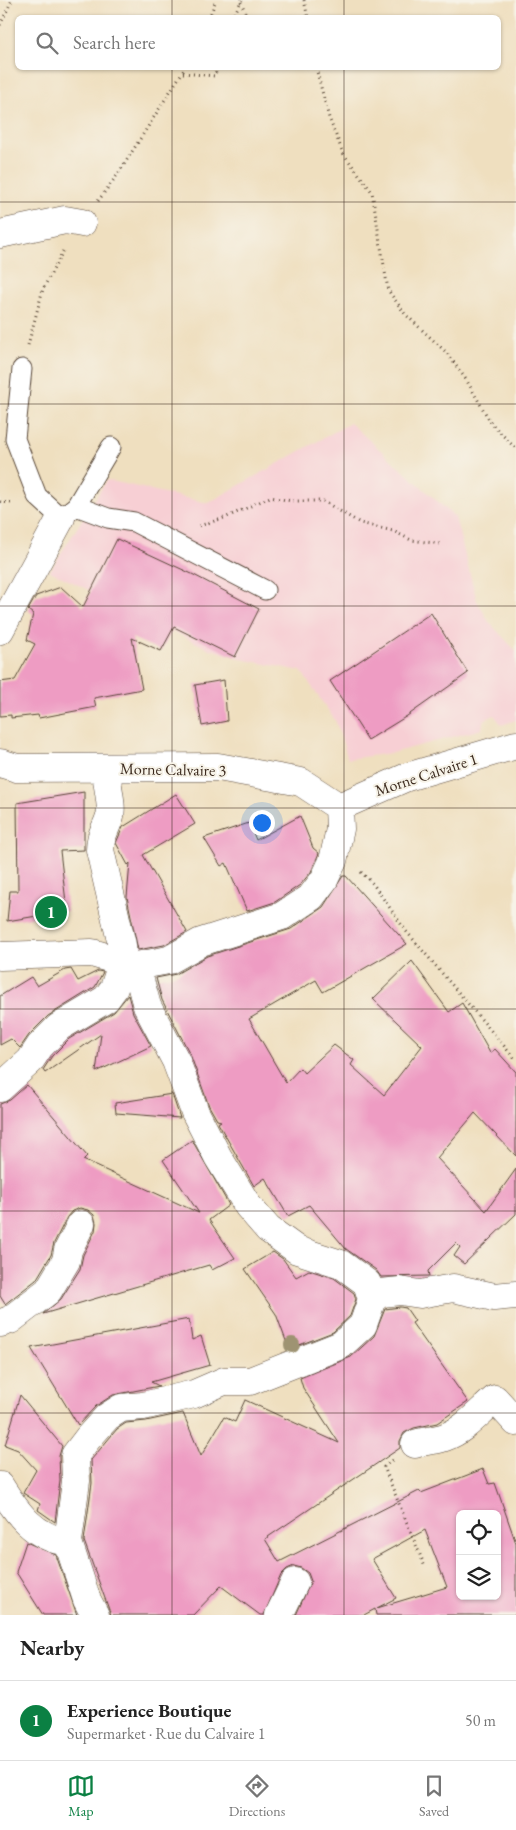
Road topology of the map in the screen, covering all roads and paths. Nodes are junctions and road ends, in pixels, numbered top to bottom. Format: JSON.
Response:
{"nodes":[{"id":1,"x":12,"y":0,"type":"edge"},
{"id":2,"x":216,"y":0,"type":"edge"},
{"id":3,"x":304,"y":0,"type":"edge"},
{"id":4,"x":241,"y":1,"type":"edge"},
{"id":5,"x":210,"y":15,"type":"edge"},
{"id":6,"x":234,"y":15,"type":"edge"},
{"id":7,"x":251,"y":15,"type":"edge"},
{"id":8,"x":307,"y":15,"type":"edge"},
{"id":9,"x":0,"y":25,"type":"edge"},
{"id":10,"x":184,"y":70,"type":"edge"},
{"id":11,"x":216,"y":70,"type":"edge"},
{"id":12,"x":317,"y":70,"type":"edge"},
{"id":13,"x":82,"y":222,"type":"dead end"},
{"id":14,"x":0,"y":234,"type":"edge"},
{"id":15,"x":22,"y":369,"type":"dead end"},
{"id":16,"x":112,"y":447,"type":"dead end"},
{"id":17,"x":516,"y":449,"type":"edge"},
{"id":18,"x":69,"y":512,"type":"junction"},
{"id":19,"x":440,"y":544,"type":"dead end"},
{"id":20,"x":183,"y":548,"type":"junction"},
{"id":21,"x":265,"y":590,"type":"dead end"},
{"id":22,"x":0,"y":630,"type":"edge"},
{"id":23,"x":516,"y":745,"type":"edge"},
{"id":24,"x":0,"y":763,"type":"edge"},
{"id":25,"x":106,"y":768,"type":"junction"},
{"id":26,"x":339,"y":807,"type":"junction"},
{"id":27,"x":334,"y":855,"type":"junction"},
{"id":28,"x":0,"y":956,"type":"edge"},
{"id":29,"x":130,"y":964,"type":"junction"},
{"id":30,"x":516,"y":1060,"type":"edge"},
{"id":31,"x":0,"y":1088,"type":"edge"},
{"id":32,"x":81,"y":1224,"type":"dead end"},
{"id":33,"x":515,"y":1290,"type":"edge"},
{"id":34,"x":372,"y":1299,"type":"junction"},
{"id":35,"x":0,"y":1322,"type":"edge"},
{"id":36,"x":0,"y":1329,"type":"edge"},
{"id":37,"x":516,"y":1422,"type":"edge"},
{"id":38,"x":415,"y":1444,"type":"joint"},
{"id":39,"x":0,"y":1486,"type":"edge"},
{"id":40,"x":68,"y":1542,"type":"junction"},
{"id":41,"x":425,"y":1567,"type":"dead end"},
{"id":42,"x":295,"y":1582,"type":"dead end"},
{"id":43,"x":96,"y":1615,"type":"edge"},
{"id":44,"x":279,"y":1615,"type":"edge"}],
"edges":[{"from":1,"to":9,"type":"path"},
{"from":2,"to":5,"type":"path"},
{"from":3,"to":8,"type":"path"},
{"from":4,"to":6,"type":"path"},
{"from":4,"to":7,"type":"path"},
{"from":10,"to":11,"type":"path"},
{"from":12,"to":17,"type":"path"},
{"from":13,"to":14,"type":"street"},
{"from":15,"to":18,"type":"lane"},
{"from":16,"to":18,"type":"lane"},
{"from":18,"to":20,"type":"lane"},
{"from":18,"to":22,"type":"street"},
{"from":19,"to":20,"type":"path"},
{"from":20,"to":21,"type":"lane"},
{"from":23,"to":26,"type":"street","name":"Morne Calvaire 1"},
{"from":24,"to":25,"type":"street","name":"Morne Calvaire 3"},
{"from":25,"to":26,"type":"street","name":"Morne Calvaire 3"},
{"from":25,"to":29,"type":"street"},
{"from":26,"to":27,"type":"street"},
{"from":27,"to":29,"type":"street"},
{"from":27,"to":30,"type":"path"},
{"from":28,"to":29,"type":"street"},
{"from":29,"to":31,"type":"street"},
{"from":29,"to":34,"type":"street"},
{"from":32,"to":35,"type":"street"},
{"from":33,"to":34,"type":"street"},
{"from":34,"to":40,"type":"street"},
{"from":35,"to":36,"type":"street"},
{"from":37,"to":38,"type":"street"},
{"from":38,"to":41,"type":"path"},
{"from":39,"to":40,"type":"street"},
{"from":40,"to":43,"type":"street"},
{"from":42,"to":44,"type":"street"}]}
